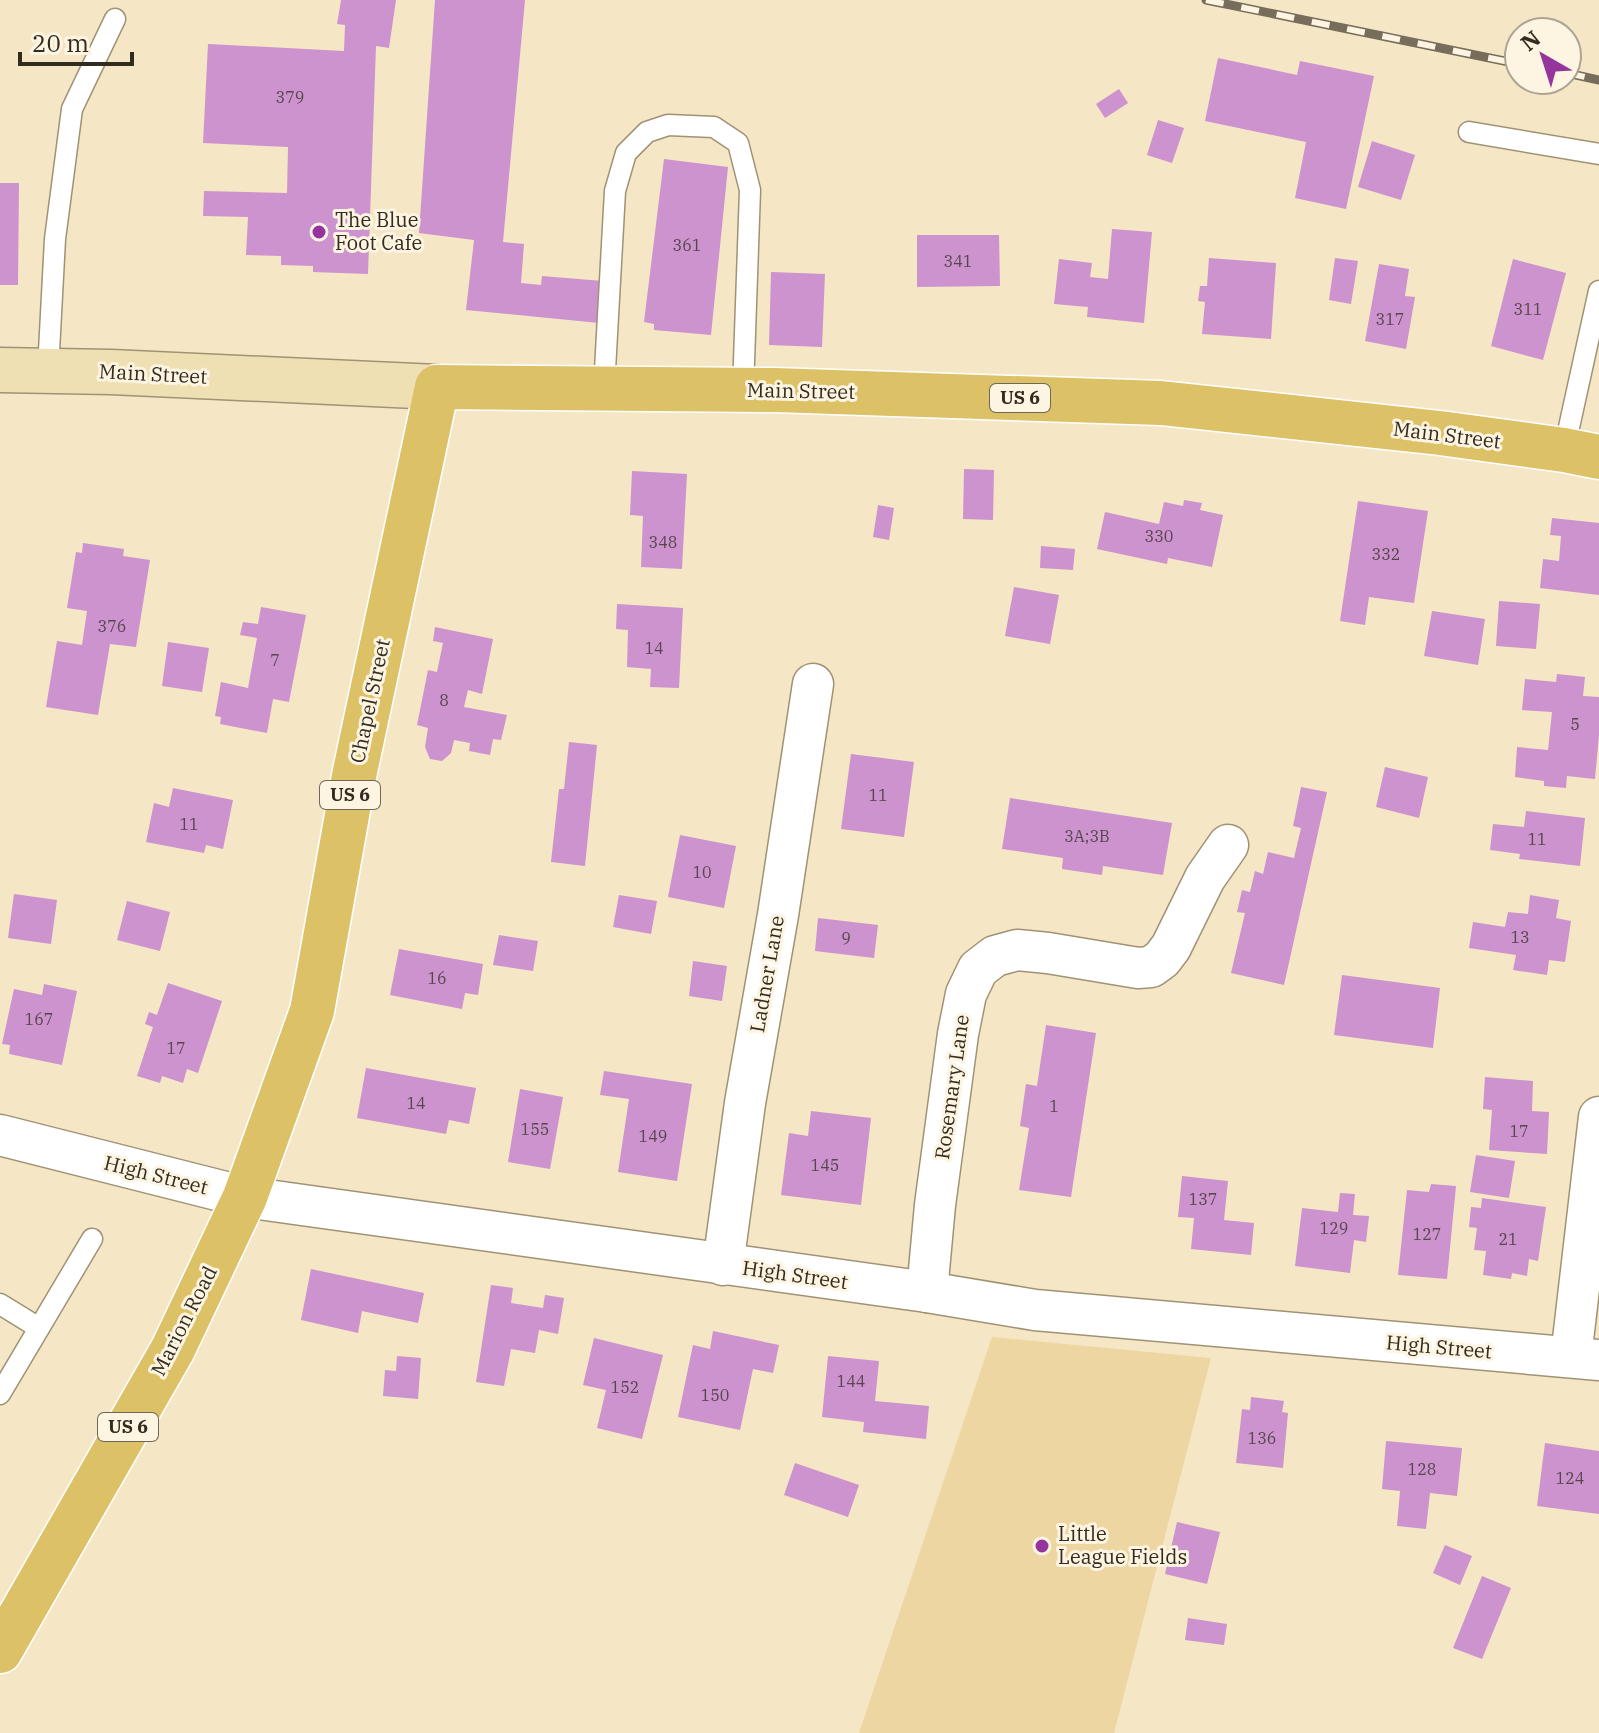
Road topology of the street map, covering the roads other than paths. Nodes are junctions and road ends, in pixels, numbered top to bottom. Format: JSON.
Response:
{"nodes":[{"id":1,"x":115,"y":19,"type":"dead end"},
{"id":2,"x":1469,"y":132,"type":"dead end"},
{"id":3,"x":1599,"y":154,"type":"edge"},
{"id":4,"x":1599,"y":291,"type":"edge"},
{"id":5,"x":0,"y":370,"type":"edge"},
{"id":6,"x":48,"y":370,"type":"junction"},
{"id":7,"x":437,"y":387,"type":"junction"},
{"id":8,"x":604,"y":388,"type":"junction"},
{"id":9,"x":743,"y":390,"type":"junction"},
{"id":10,"x":1582,"y":454,"type":"edge"},
{"id":11,"x":813,"y":684,"type":"dead end"},
{"id":12,"x":1228,"y":845,"type":"dead end"},
{"id":13,"x":1599,"y":1117,"type":"edge"},
{"id":14,"x":0,"y":1135,"type":"edge"},
{"id":15,"x":245,"y":1197,"type":"junction"},
{"id":16,"x":92,"y":1239,"type":"dead end"},
{"id":17,"x":723,"y":1265,"type":"junction"},
{"id":18,"x":927,"y":1292,"type":"junction"},
{"id":19,"x":0,"y":1304,"type":"edge"},
{"id":20,"x":39,"y":1328,"type":"junction"},
{"id":21,"x":1585,"y":1358,"type":"edge"},
{"id":22,"x":0,"y":1394,"type":"edge"},
{"id":23,"x":0,"y":1651,"type":"edge"}],
"edges":[{"from":1,"to":6,"type":"lane"},
{"from":2,"to":3,"type":"lane"},
{"from":4,"to":10,"type":"lane"},
{"from":5,"to":6,"type":"main road","name":"Main Street"},
{"from":6,"to":7,"type":"main road","name":"Main Street"},
{"from":7,"to":8,"type":"main road","name":"Main Street","number":"US 6"},
{"from":7,"to":15,"type":"main road","name":"Chapel Street","number":"US 6"},
{"from":8,"to":9,"type":"main road","name":"Main Street","number":"US 6"},
{"from":8,"to":9,"type":"lane"},
{"from":9,"to":10,"type":"main road","name":"Main Street","number":"US 6"},
{"from":11,"to":17,"type":"street","name":"Ladner Lane"},
{"from":12,"to":18,"type":"street","name":"Rosemary Lane"},
{"from":13,"to":21,"type":"street"},
{"from":14,"to":15,"type":"street","name":"High Street"},
{"from":15,"to":17,"type":"street","name":"High Street"},
{"from":15,"to":23,"type":"main road","name":"Marion Road","number":"US 6"},
{"from":16,"to":20,"type":"lane"},
{"from":17,"to":18,"type":"street","name":"High Street"},
{"from":18,"to":21,"type":"street","name":"High Street"},
{"from":19,"to":20,"type":"lane"},
{"from":20,"to":22,"type":"lane"}]}
